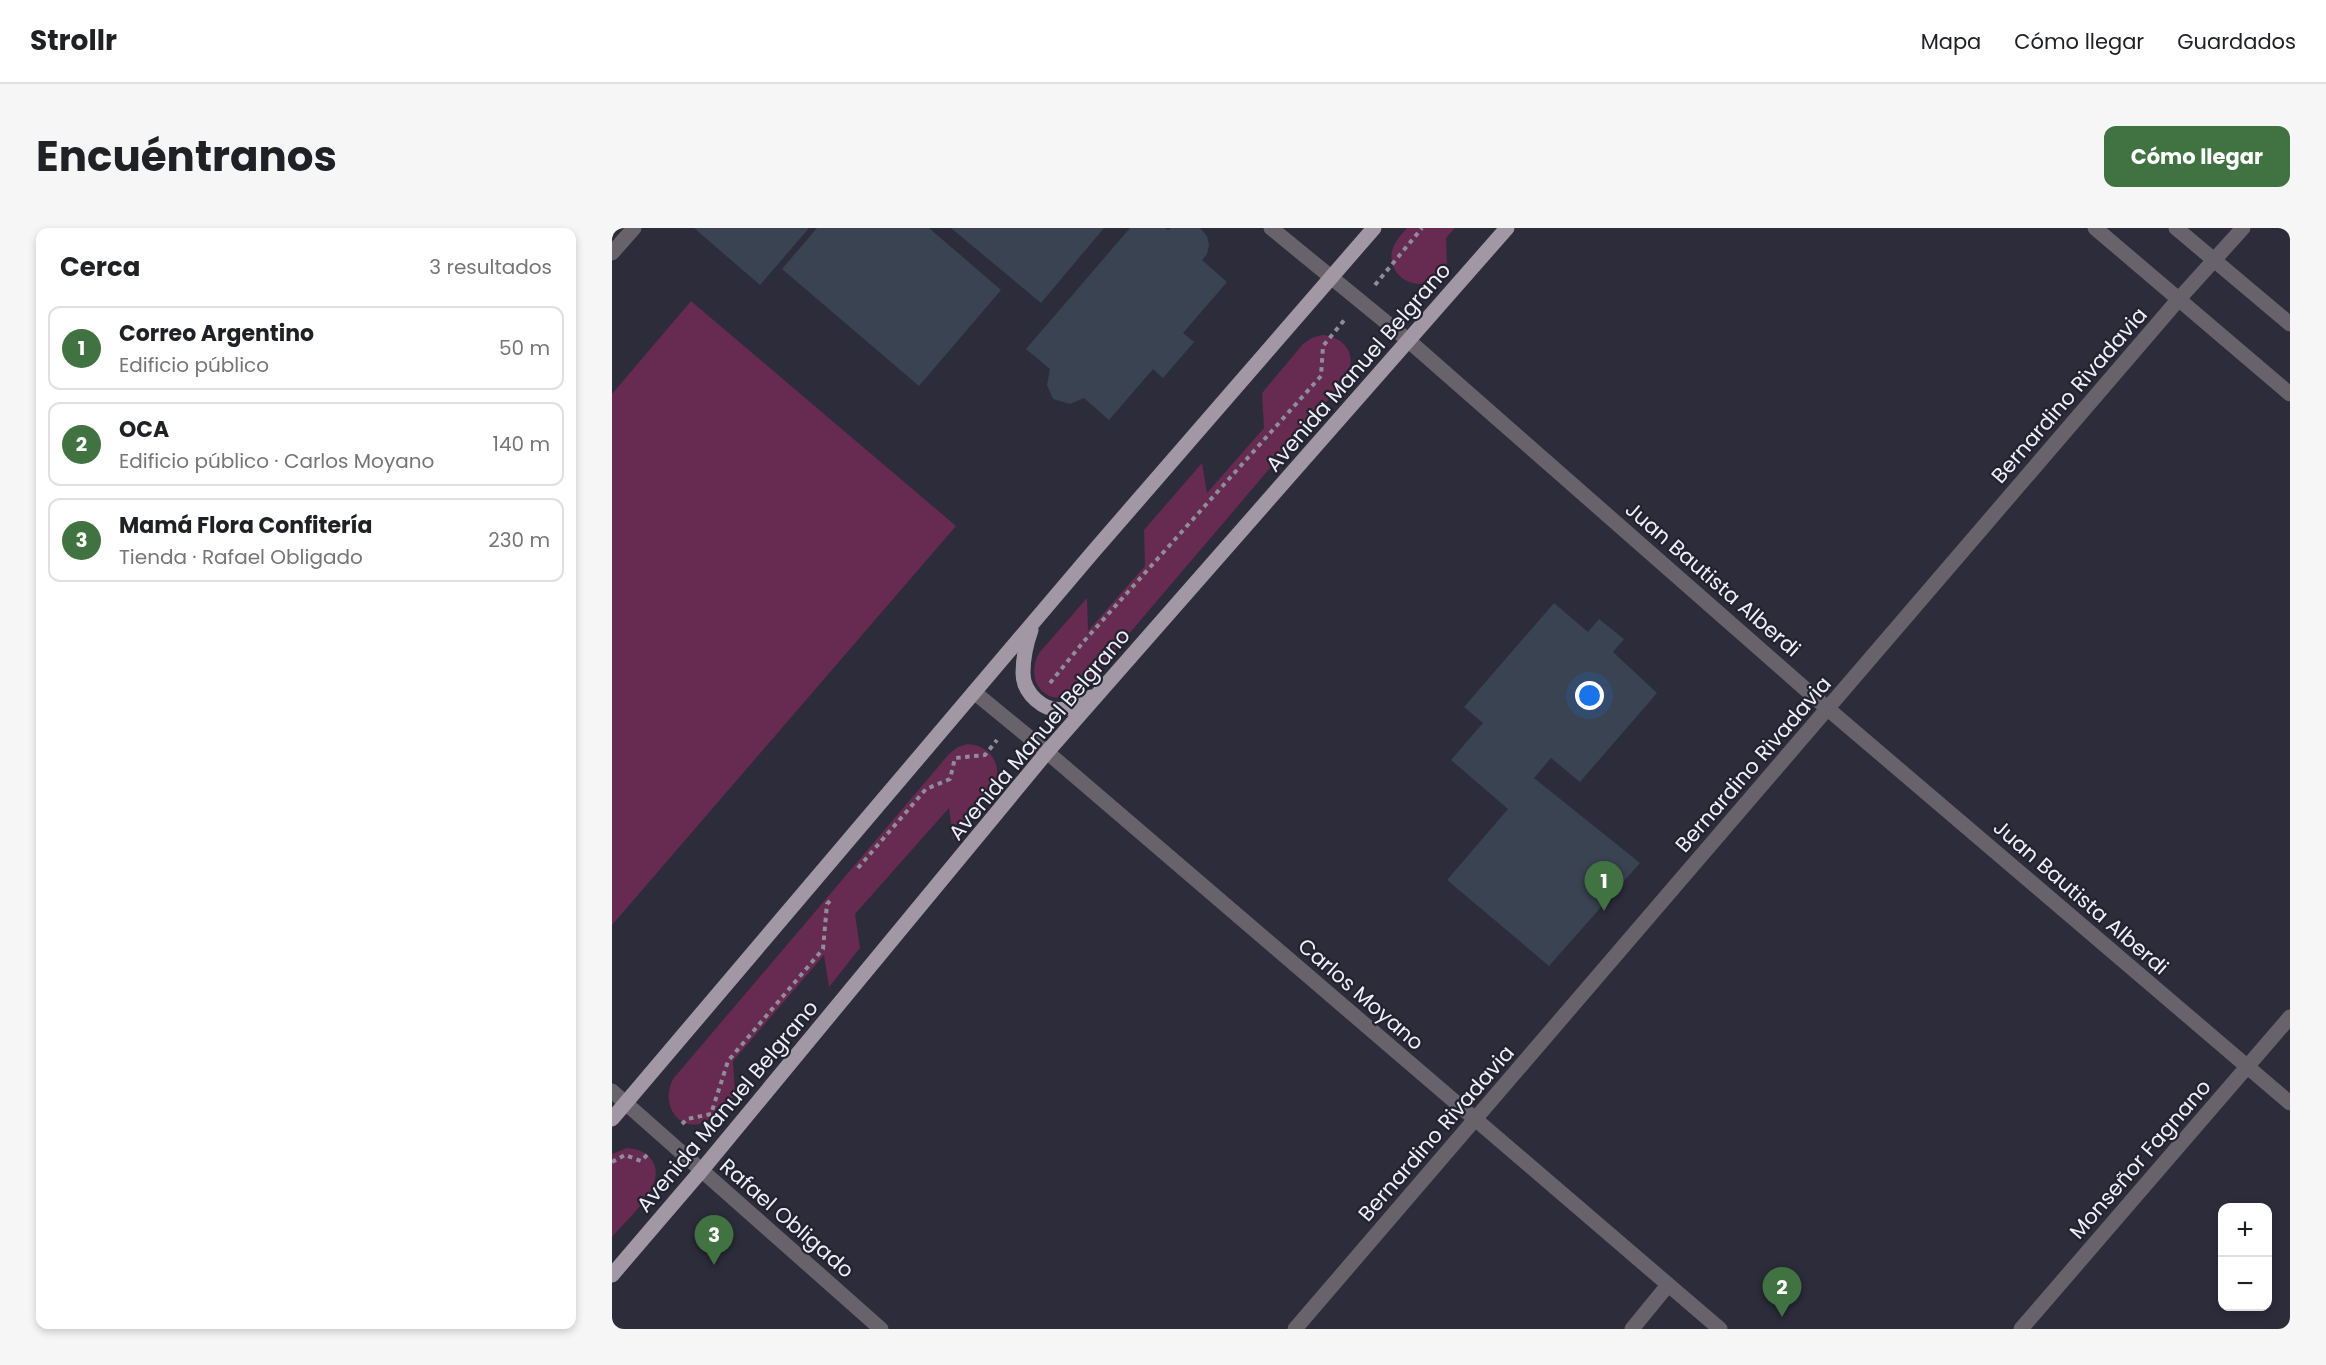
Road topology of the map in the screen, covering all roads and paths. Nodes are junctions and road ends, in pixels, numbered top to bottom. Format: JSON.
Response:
{"nodes":[{"id":1,"x":634,"y":228,"type":"edge"},
{"id":2,"x":1271,"y":228,"type":"edge"},
{"id":3,"x":1374,"y":228,"type":"edge"},
{"id":4,"x":1422,"y":228,"type":"edge"},
{"id":5,"x":1507,"y":228,"type":"edge"},
{"id":6,"x":2095,"y":228,"type":"edge"},
{"id":7,"x":2176,"y":228,"type":"edge"},
{"id":8,"x":2243,"y":228,"type":"edge"},
{"id":9,"x":612,"y":253,"type":"edge"},
{"id":10,"x":2215,"y":261,"type":"junction"},
{"id":11,"x":1330,"y":278,"type":"junction"},
{"id":12,"x":2178,"y":300,"type":"junction"},
{"id":13,"x":1360,"y":302,"type":"junction"},
{"id":14,"x":2290,"y":324,"type":"edge"},
{"id":15,"x":1409,"y":341,"type":"junction"},
{"id":16,"x":2290,"y":394,"type":"edge"},
{"id":17,"x":1033,"y":625,"type":"junction"},
{"id":18,"x":1102,"y":690,"type":"junction"},
{"id":19,"x":974,"y":692,"type":"junction"},
{"id":20,"x":1036,"y":701,"type":"junction"},
{"id":21,"x":1828,"y":709,"type":"junction"},
{"id":22,"x":1011,"y":723,"type":"junction"},
{"id":23,"x":1047,"y":752,"type":"junction"},
{"id":24,"x":857,"y":869,"type":"dead end"},
{"id":25,"x":834,"y":896,"type":"dead end"},
{"id":26,"x":2290,"y":1017,"type":"edge"},
{"id":27,"x":2247,"y":1067,"type":"junction"},
{"id":28,"x":612,"y":1091,"type":"edge"},
{"id":29,"x":626,"y":1102,"type":"junction"},
{"id":30,"x":2290,"y":1103,"type":"edge"},
{"id":31,"x":612,"y":1119,"type":"edge"},
{"id":32,"x":1475,"y":1120,"type":"junction"},
{"id":33,"x":665,"y":1140,"type":"junction"},
{"id":34,"x":612,"y":1162,"type":"edge"},
{"id":35,"x":701,"y":1171,"type":"junction"},
{"id":36,"x":612,"y":1275,"type":"edge"},
{"id":37,"x":1668,"y":1285,"type":"junction"},
{"id":38,"x":881,"y":1329,"type":"edge"},
{"id":39,"x":1295,"y":1329,"type":"edge"},
{"id":40,"x":1632,"y":1329,"type":"edge"},
{"id":41,"x":1720,"y":1329,"type":"edge"},
{"id":42,"x":2022,"y":1329,"type":"edge"}],
"edges":[{"from":1,"to":9,"type":"street"},
{"from":2,"to":11,"type":"street","name":"Juan Bautista Alberdi"},
{"from":3,"to":11,"type":"main road"},
{"from":4,"to":13,"type":"path"},
{"from":5,"to":15,"type":"main road","name":"Avenida Manuel Belgrano"},
{"from":6,"to":12,"type":"street"},
{"from":7,"to":10,"type":"street"},
{"from":8,"to":10,"type":"street","name":"Bernardino Rivadavia"},
{"from":10,"to":12,"type":"street","name":"Bernardino Rivadavia"},
{"from":10,"to":14,"type":"street"},
{"from":11,"to":13,"type":"street","name":"Juan Bautista Alberdi"},
{"from":11,"to":17,"type":"main road"},
{"from":12,"to":16,"type":"street"},
{"from":12,"to":21,"type":"street","name":"Bernardino Rivadavia"},
{"from":13,"to":15,"type":"street","name":"Juan Bautista Alberdi"},
{"from":13,"to":20,"type":"path"},
{"from":15,"to":18,"type":"main road","name":"Avenida Manuel Belgrano"},
{"from":15,"to":21,"type":"street","name":"Juan Bautista Alberdi"},
{"from":17,"to":19,"type":"main road"},
{"from":17,"to":20,"type":"main road"},
{"from":18,"to":20,"type":"main road"},
{"from":18,"to":23,"type":"main road","name":"Avenida Manuel Belgrano"},
{"from":19,"to":22,"type":"street","name":"Carlos Moyano"},
{"from":19,"to":29,"type":"main road"},
{"from":21,"to":27,"type":"street","name":"Juan Bautista Alberdi"},
{"from":21,"to":32,"type":"street","name":"Bernardino Rivadavia"},
{"from":22,"to":23,"type":"street","name":"Carlos Moyano"},
{"from":22,"to":24,"type":"path"},
{"from":23,"to":32,"type":"street","name":"Carlos Moyano"},
{"from":23,"to":35,"type":"main road","name":"Avenida Manuel Belgrano"},
{"from":25,"to":33,"type":"path"},
{"from":26,"to":27,"type":"street","name":"Monseñor Fagnano"},
{"from":27,"to":30,"type":"street","name":"Juan Bautista Alberdi"},
{"from":27,"to":42,"type":"street","name":"Monseñor Fagnano"},
{"from":28,"to":29,"type":"street","name":"Rafael Obligado"},
{"from":29,"to":31,"type":"main road"},
{"from":29,"to":33,"type":"street","name":"Rafael Obligado"},
{"from":32,"to":37,"type":"street","name":"Carlos Moyano"},
{"from":32,"to":39,"type":"street","name":"Bernardino Rivadavia"},
{"from":33,"to":34,"type":"path"},
{"from":33,"to":35,"type":"street","name":"Rafael Obligado"},
{"from":35,"to":36,"type":"main road","name":"Avenida Manuel Belgrano"},
{"from":35,"to":38,"type":"street","name":"Rafael Obligado"},
{"from":37,"to":40,"type":"street"},
{"from":37,"to":41,"type":"street","name":"Carlos Moyano"}]}
